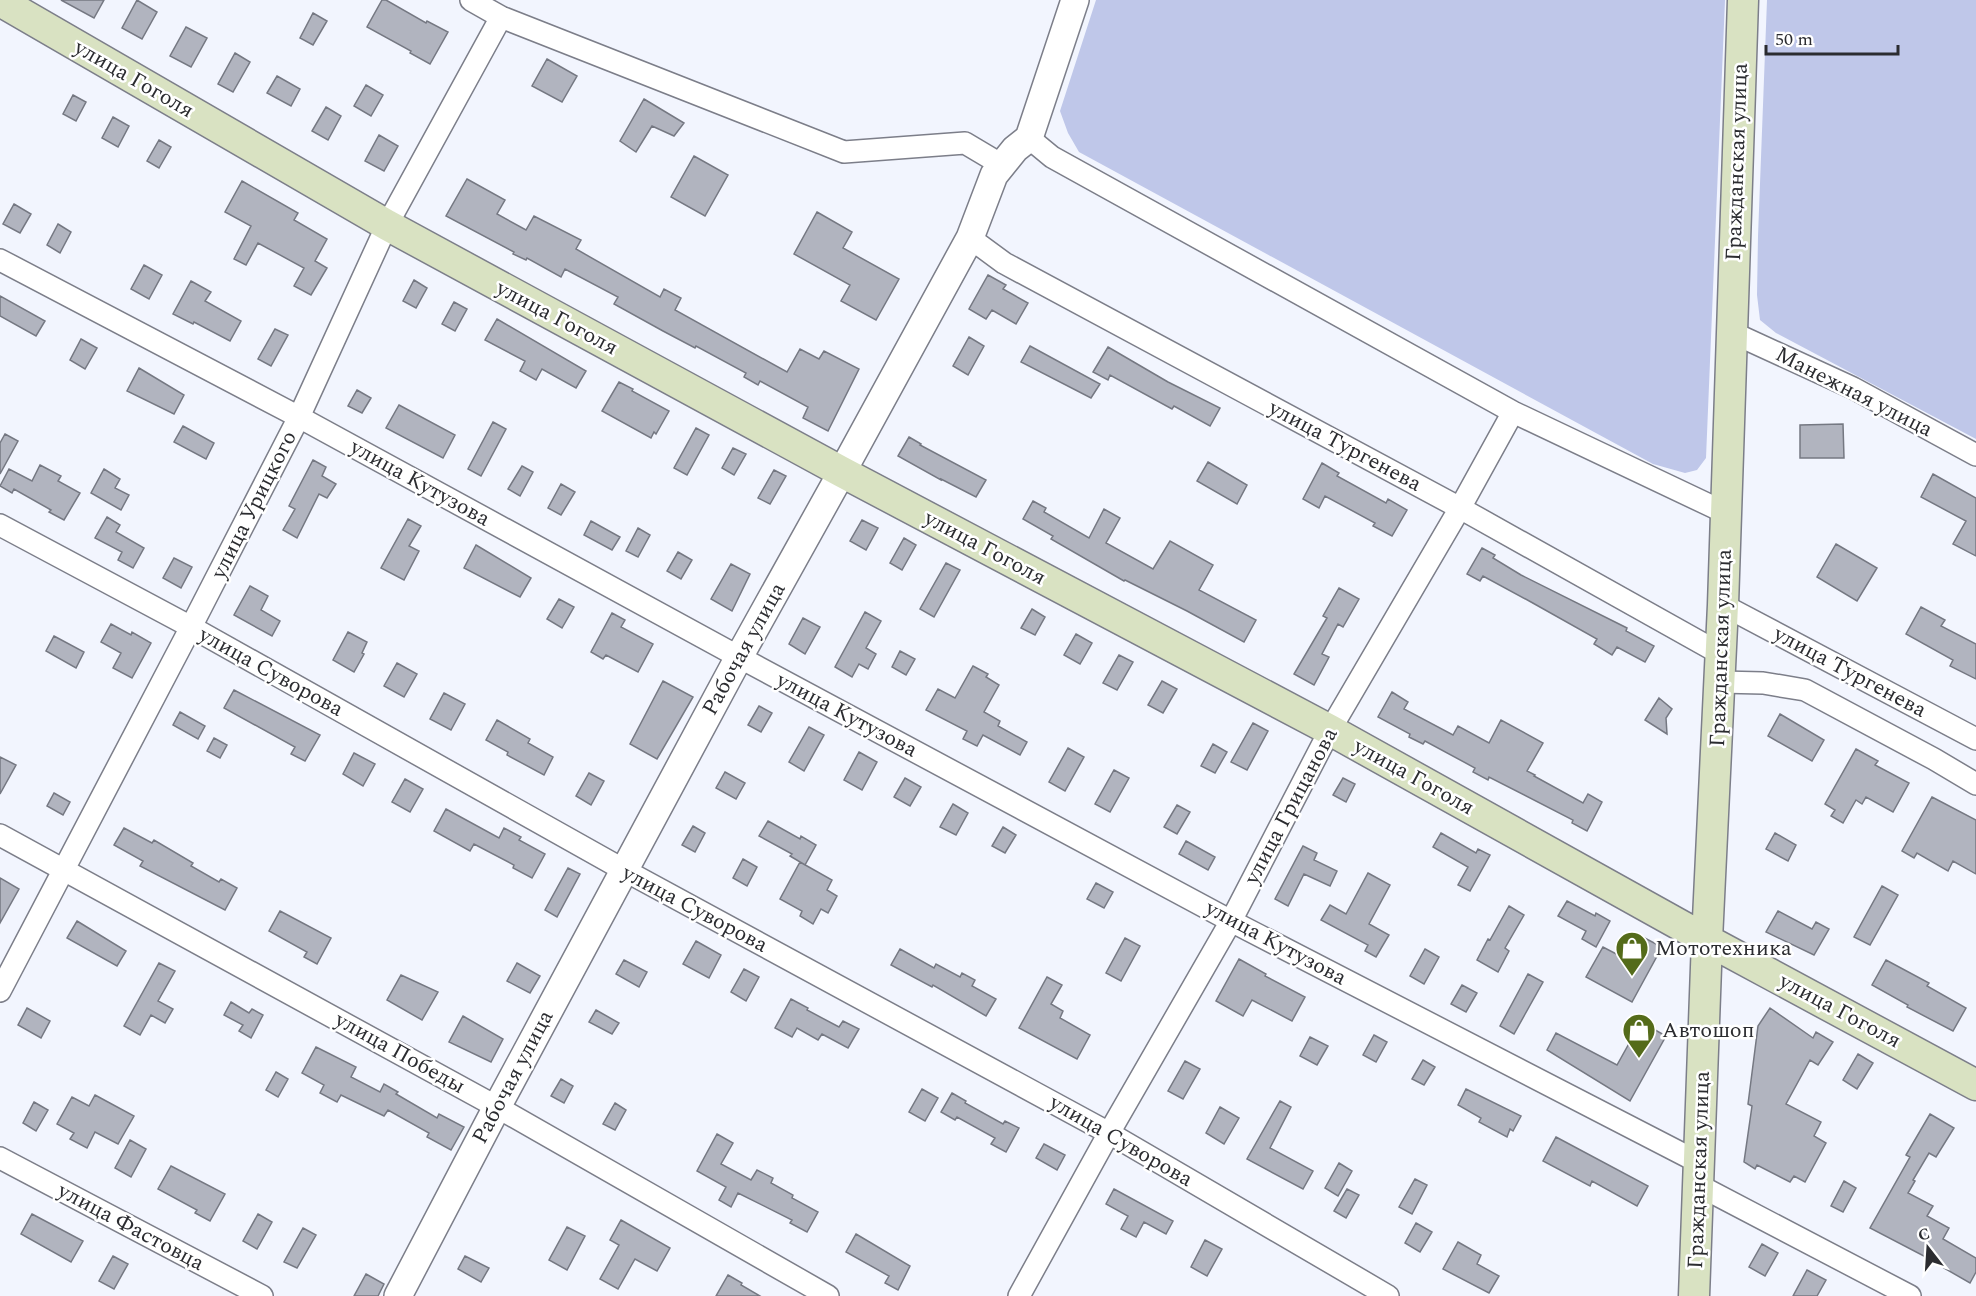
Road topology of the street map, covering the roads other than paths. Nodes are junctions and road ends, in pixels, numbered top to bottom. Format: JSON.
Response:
{"nodes":[{"id":1,"x":471,"y":0,"type":"edge"},
{"id":2,"x":1075,"y":0,"type":"edge"},
{"id":3,"x":1743,"y":0,"type":"edge"},
{"id":4,"x":0,"y":1,"type":"edge"},
{"id":5,"x":501,"y":17,"type":"junction"},
{"id":6,"x":1029,"y":138,"type":"junction"},
{"id":7,"x":1002,"y":165,"type":"junction"},
{"id":8,"x":387,"y":225,"type":"junction"},
{"id":9,"x":969,"y":238,"type":"junction"},
{"id":10,"x":0,"y":260,"type":"edge"},
{"id":11,"x":1731,"y":332,"type":"junction"},
{"id":12,"x":1513,"y":412,"type":"junction"},
{"id":13,"x":299,"y":417,"type":"junction"},
{"id":14,"x":1976,"y":455,"type":"edge"},
{"id":15,"x":842,"y":472,"type":"junction"},
{"id":16,"x":1460,"y":508,"type":"junction"},
{"id":17,"x":1726,"y":513,"type":"junction"},
{"id":18,"x":0,"y":525,"type":"edge"},
{"id":19,"x":1724,"y":605,"type":"junction"},
{"id":20,"x":191,"y":627,"type":"junction"},
{"id":21,"x":739,"y":657,"type":"junction"},
{"id":22,"x":1721,"y":668,"type":"junction"},
{"id":23,"x":1330,"y":730,"type":"junction"},
{"id":24,"x":1976,"y":739,"type":"edge"},
{"id":25,"x":1976,"y":784,"type":"edge"},
{"id":26,"x":0,"y":834,"type":"edge"},
{"id":27,"x":63,"y":868,"type":"junction"},
{"id":28,"x":624,"y":870,"type":"junction"},
{"id":29,"x":1231,"y":921,"type":"junction"},
{"id":30,"x":1707,"y":940,"type":"junction"},
{"id":31,"x":0,"y":991,"type":"edge"},
{"id":32,"x":1976,"y":1085,"type":"edge"},
{"id":33,"x":497,"y":1107,"type":"junction"},
{"id":34,"x":1109,"y":1133,"type":"junction"},
{"id":35,"x":0,"y":1158,"type":"edge"},
{"id":36,"x":1698,"y":1173,"type":"junction"},
{"id":37,"x":262,"y":1296,"type":"edge"},
{"id":38,"x":398,"y":1296,"type":"edge"},
{"id":39,"x":828,"y":1296,"type":"edge"},
{"id":40,"x":1019,"y":1296,"type":"edge"},
{"id":41,"x":1388,"y":1296,"type":"edge"},
{"id":42,"x":1694,"y":1296,"type":"edge"},
{"id":43,"x":1910,"y":1296,"type":"edge"}],
"edges":[{"from":1,"to":5,"type":"street"},
{"from":2,"to":6,"type":"street","name":"Рабочая улица"},
{"from":3,"to":11,"type":"main road","name":"Гражданская улица"},
{"from":4,"to":8,"type":"main road","name":"улица Гоголя"},
{"from":5,"to":7,"type":"street"},
{"from":5,"to":8,"type":"street","name":"улица Урицкого"},
{"from":6,"to":7,"type":"street","name":"Рабочая улица"},
{"from":6,"to":12,"type":"street"},
{"from":7,"to":9,"type":"street","name":"Рабочая улица"},
{"from":8,"to":13,"type":"street","name":"улица Урицкого"},
{"from":8,"to":15,"type":"main road","name":"улица Гоголя"},
{"from":9,"to":15,"type":"street","name":"Рабочая улица"},
{"from":9,"to":16,"type":"street","name":"улица Тургенева"},
{"from":10,"to":13,"type":"street","name":"улица Кутузова"},
{"from":11,"to":14,"type":"street","name":"Манежная улица"},
{"from":11,"to":17,"type":"main road","name":"Гражданская улица"},
{"from":12,"to":16,"type":"street","name":"улица Грицанова"},
{"from":12,"to":17,"type":"street"},
{"from":13,"to":20,"type":"street","name":"улица Урицкого"},
{"from":13,"to":21,"type":"street","name":"улица Кутузова"},
{"from":15,"to":21,"type":"street","name":"Рабочая улица"},
{"from":15,"to":23,"type":"main road","name":"улица Гоголя"},
{"from":16,"to":22,"type":"street","name":"улица Тургенева"},
{"from":16,"to":23,"type":"street","name":"улица Грицанова"},
{"from":17,"to":19,"type":"main road","name":"Гражданская улица"},
{"from":18,"to":20,"type":"street","name":"улица Суворова"},
{"from":19,"to":22,"type":"main road","name":"Гражданская улица"},
{"from":19,"to":24,"type":"street","name":"улица Тургенева"},
{"from":20,"to":27,"type":"street","name":"улица Урицкого"},
{"from":20,"to":28,"type":"street","name":"улица Суворова"},
{"from":21,"to":28,"type":"street","name":"Рабочая улица"},
{"from":21,"to":29,"type":"street","name":"улица Кутузова"},
{"from":22,"to":25,"type":"street","name":"улица Тургенева"},
{"from":22,"to":30,"type":"main road","name":"Гражданская улица"},
{"from":23,"to":29,"type":"street","name":"улица Грицанова"},
{"from":23,"to":30,"type":"main road","name":"улица Гоголя"},
{"from":26,"to":27,"type":"street","name":"улица Победы"},
{"from":27,"to":31,"type":"street","name":"улица Урицкого"},
{"from":27,"to":33,"type":"street","name":"улица Победы"},
{"from":28,"to":33,"type":"street","name":"Рабочая улица"},
{"from":28,"to":34,"type":"street","name":"улица Суворова"},
{"from":29,"to":34,"type":"street","name":"улица Грицанова"},
{"from":29,"to":36,"type":"street","name":"улица Кутузова"},
{"from":30,"to":32,"type":"main road","name":"улица Гоголя"},
{"from":30,"to":36,"type":"main road","name":"Гражданская улица"},
{"from":33,"to":38,"type":"street","name":"Рабочая улица"},
{"from":33,"to":39,"type":"street","name":"улица Победы"},
{"from":34,"to":40,"type":"street","name":"улица Грицанова"},
{"from":34,"to":41,"type":"street","name":"улица Суворова"},
{"from":35,"to":37,"type":"street","name":"улица Фастовца"},
{"from":36,"to":42,"type":"main road","name":"Гражданская улица"},
{"from":36,"to":43,"type":"street","name":"улица Кутузова"}]}
